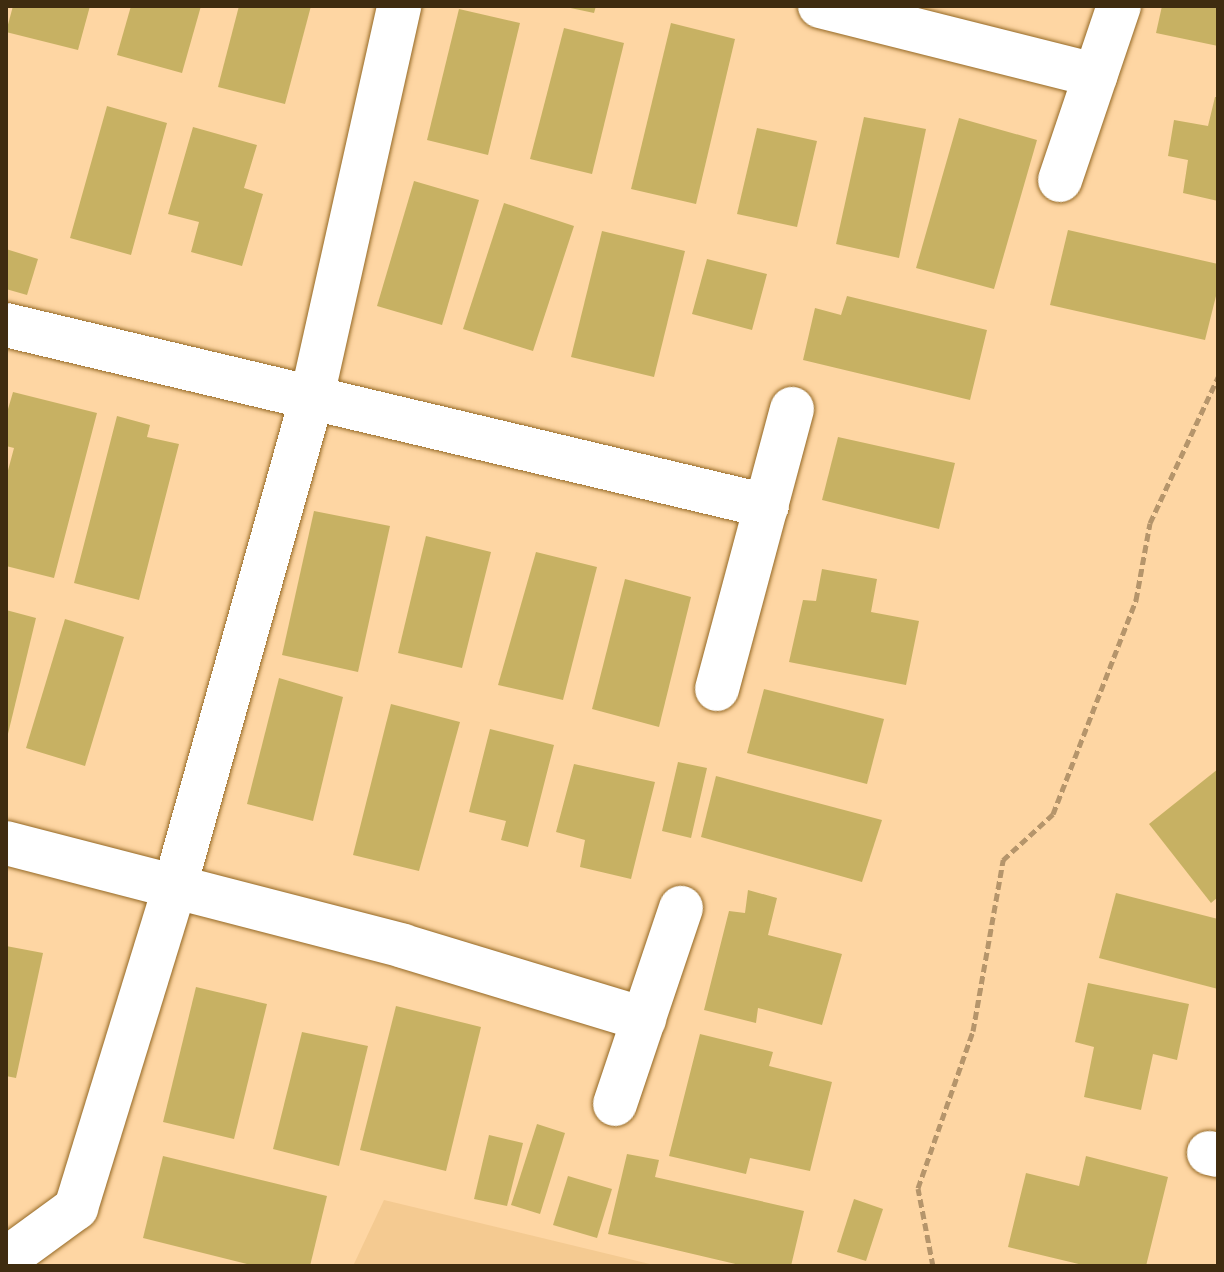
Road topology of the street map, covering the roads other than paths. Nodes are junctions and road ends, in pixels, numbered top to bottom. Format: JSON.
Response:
{"nodes":[{"id":1,"x":399,"y":6,"type":"edge"},
{"id":2,"x":820,"y":6,"type":"edge"},
{"id":3,"x":1119,"y":6,"type":"edge"},
{"id":4,"x":1095,"y":75,"type":"junction"},
{"id":5,"x":1060,"y":180,"type":"dead end"},
{"id":6,"x":6,"y":325,"type":"edge"},
{"id":7,"x":311,"y":401,"type":"junction"},
{"id":8,"x":792,"y":409,"type":"dead end"},
{"id":9,"x":767,"y":506,"type":"junction"},
{"id":10,"x":717,"y":689,"type":"dead end"},
{"id":11,"x":6,"y":843,"type":"edge"},
{"id":12,"x":175,"y":886,"type":"junction"},
{"id":13,"x":681,"y":908,"type":"dead end"},
{"id":14,"x":644,"y":1019,"type":"junction"},
{"id":15,"x":615,"y":1104,"type":"dead end"},
{"id":16,"x":6,"y":1259,"type":"edge"}],
"edges":[{"from":1,"to":7,"type":"street"},
{"from":2,"to":4,"type":"street"},
{"from":3,"to":4,"type":"street"},
{"from":4,"to":5,"type":"street"},
{"from":6,"to":7,"type":"street"},
{"from":7,"to":9,"type":"street"},
{"from":7,"to":12,"type":"street"},
{"from":8,"to":9,"type":"street"},
{"from":9,"to":10,"type":"street"},
{"from":11,"to":12,"type":"street"},
{"from":12,"to":14,"type":"street"},
{"from":12,"to":16,"type":"street"},
{"from":13,"to":14,"type":"street"},
{"from":14,"to":15,"type":"street"}]}
